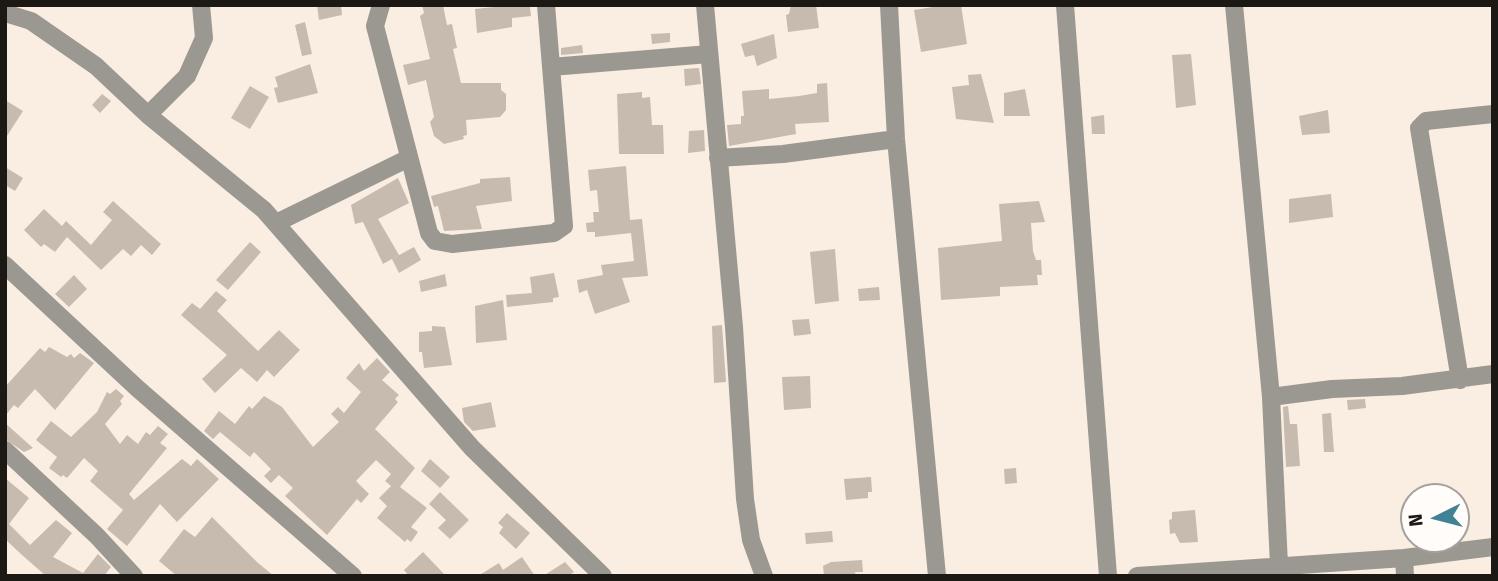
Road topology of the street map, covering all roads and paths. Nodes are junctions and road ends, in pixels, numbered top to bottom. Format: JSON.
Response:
{"nodes":[{"id":1,"x":201,"y":5,"type":"edge"},
{"id":2,"x":381,"y":5,"type":"edge"},
{"id":3,"x":546,"y":5,"type":"edge"},
{"id":4,"x":705,"y":5,"type":"edge"},
{"id":5,"x":889,"y":5,"type":"edge"},
{"id":6,"x":1065,"y":5,"type":"edge"},
{"id":7,"x":1234,"y":5,"type":"edge"},
{"id":8,"x":5,"y":13,"type":"edge"},
{"id":9,"x":709,"y":54,"type":"junction"},
{"id":10,"x":551,"y":67,"type":"junction"},
{"id":11,"x":1493,"y":114,"type":"edge"},
{"id":12,"x":148,"y":115,"type":"junction"},
{"id":13,"x":896,"y":139,"type":"junction"},
{"id":14,"x":409,"y":158,"type":"junction"},
{"id":15,"x":718,"y":158,"type":"junction"},
{"id":16,"x":276,"y":223,"type":"junction"},
{"id":17,"x":5,"y":265,"type":"edge"},
{"id":18,"x":1493,"y":374,"type":"edge"},
{"id":19,"x":1460,"y":380,"type":"junction"},
{"id":20,"x":1271,"y":397,"type":"junction"},
{"id":21,"x":5,"y":450,"type":"edge"},
{"id":22,"x":1493,"y":547,"type":"edge"},
{"id":23,"x":1404,"y":567,"type":"edge"},
{"id":24,"x":1272,"y":569,"type":"edge"},
{"id":25,"x":134,"y":576,"type":"edge"},
{"id":26,"x":353,"y":576,"type":"edge"},
{"id":27,"x":603,"y":576,"type":"edge"},
{"id":28,"x":764,"y":576,"type":"edge"},
{"id":29,"x":937,"y":576,"type":"edge"},
{"id":30,"x":1108,"y":576,"type":"edge"},
{"id":31,"x":1137,"y":576,"type":"edge"}],
"edges":[{"from":1,"to":12,"type":"street"},
{"from":2,"to":14,"type":"street"},
{"from":3,"to":10,"type":"street"},
{"from":4,"to":9,"type":"street"},
{"from":5,"to":13,"type":"street"},
{"from":6,"to":30,"type":"street"},
{"from":7,"to":20,"type":"street"},
{"from":8,"to":12,"type":"street"},
{"from":9,"to":10,"type":"street"},
{"from":9,"to":15,"type":"street"},
{"from":10,"to":14,"type":"street"},
{"from":11,"to":19,"type":"street"},
{"from":12,"to":16,"type":"street"},
{"from":13,"to":15,"type":"street"},
{"from":13,"to":29,"type":"street"},
{"from":14,"to":16,"type":"street"},
{"from":15,"to":28,"type":"street"},
{"from":16,"to":27,"type":"street"},
{"from":17,"to":26,"type":"street"},
{"from":18,"to":19,"type":"street"},
{"from":19,"to":20,"type":"street"},
{"from":20,"to":24,"type":"street"},
{"from":21,"to":25,"type":"street"},
{"from":22,"to":23,"type":"street"},
{"from":23,"to":24,"type":"street"},
{"from":24,"to":31,"type":"street"}]}
